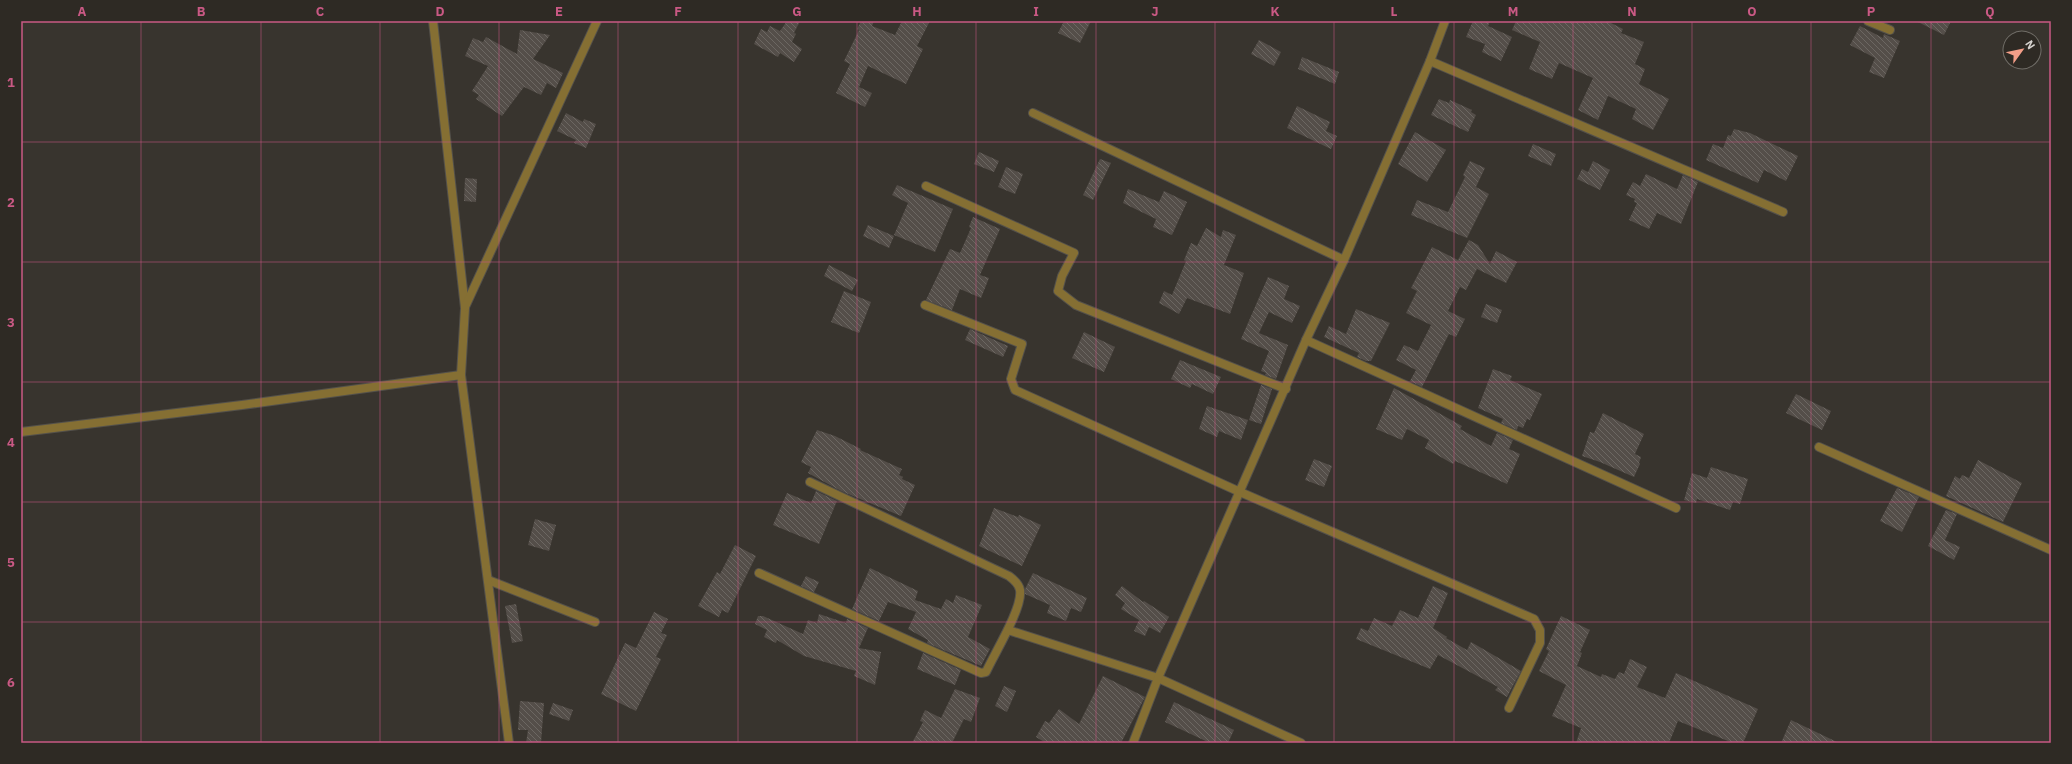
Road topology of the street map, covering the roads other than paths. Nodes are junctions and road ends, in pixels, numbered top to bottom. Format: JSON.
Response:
{"nodes":[{"id":1,"x":433,"y":21,"type":"edge"},
{"id":2,"x":597,"y":21,"type":"edge"},
{"id":3,"x":1445,"y":21,"type":"edge"},
{"id":4,"x":1868,"y":21,"type":"edge"},
{"id":5,"x":1890,"y":30,"type":"dead end"},
{"id":6,"x":1430,"y":61,"type":"junction"},
{"id":7,"x":1033,"y":113,"type":"dead end"},
{"id":8,"x":926,"y":186,"type":"dead end"},
{"id":9,"x":1783,"y":212,"type":"dead end"},
{"id":10,"x":1344,"y":260,"type":"junction"},
{"id":11,"x":925,"y":305,"type":"dead end"},
{"id":12,"x":465,"y":308,"type":"junction"},
{"id":13,"x":1306,"y":340,"type":"junction"},
{"id":14,"x":461,"y":375,"type":"junction"},
{"id":15,"x":1286,"y":389,"type":"junction"},
{"id":16,"x":21,"y":432,"type":"edge"},
{"id":17,"x":1819,"y":447,"type":"dead end"},
{"id":18,"x":810,"y":482,"type":"dead end"},
{"id":19,"x":1240,"y":492,"type":"junction"},
{"id":20,"x":1676,"y":508,"type":"dead end"},
{"id":21,"x":2051,"y":550,"type":"edge"},
{"id":22,"x":759,"y":573,"type":"dead end"},
{"id":23,"x":488,"y":580,"type":"junction"},
{"id":24,"x":595,"y":622,"type":"dead end"},
{"id":25,"x":1008,"y":630,"type":"junction"},
{"id":26,"x":1158,"y":678,"type":"junction"},
{"id":27,"x":1509,"y":708,"type":"dead end"},
{"id":28,"x":509,"y":743,"type":"edge"},
{"id":29,"x":1133,"y":743,"type":"edge"},
{"id":30,"x":1301,"y":743,"type":"edge"}],
"edges":[{"from":1,"to":12,"type":"street"},
{"from":2,"to":12,"type":"street"},
{"from":3,"to":6,"type":"street"},
{"from":4,"to":5,"type":"street"},
{"from":6,"to":9,"type":"street"},
{"from":6,"to":10,"type":"street"},
{"from":7,"to":10,"type":"street"},
{"from":8,"to":15,"type":"street"},
{"from":10,"to":13,"type":"street"},
{"from":11,"to":19,"type":"street"},
{"from":12,"to":14,"type":"street"},
{"from":13,"to":15,"type":"street"},
{"from":13,"to":20,"type":"street"},
{"from":14,"to":16,"type":"street"},
{"from":14,"to":23,"type":"street"},
{"from":15,"to":19,"type":"street"},
{"from":17,"to":21,"type":"street"},
{"from":18,"to":25,"type":"street"},
{"from":19,"to":26,"type":"street"},
{"from":19,"to":27,"type":"street"},
{"from":22,"to":25,"type":"street"},
{"from":23,"to":24,"type":"street"},
{"from":23,"to":28,"type":"street"},
{"from":25,"to":26,"type":"street"},
{"from":26,"to":29,"type":"street"},
{"from":26,"to":30,"type":"street"}]}
